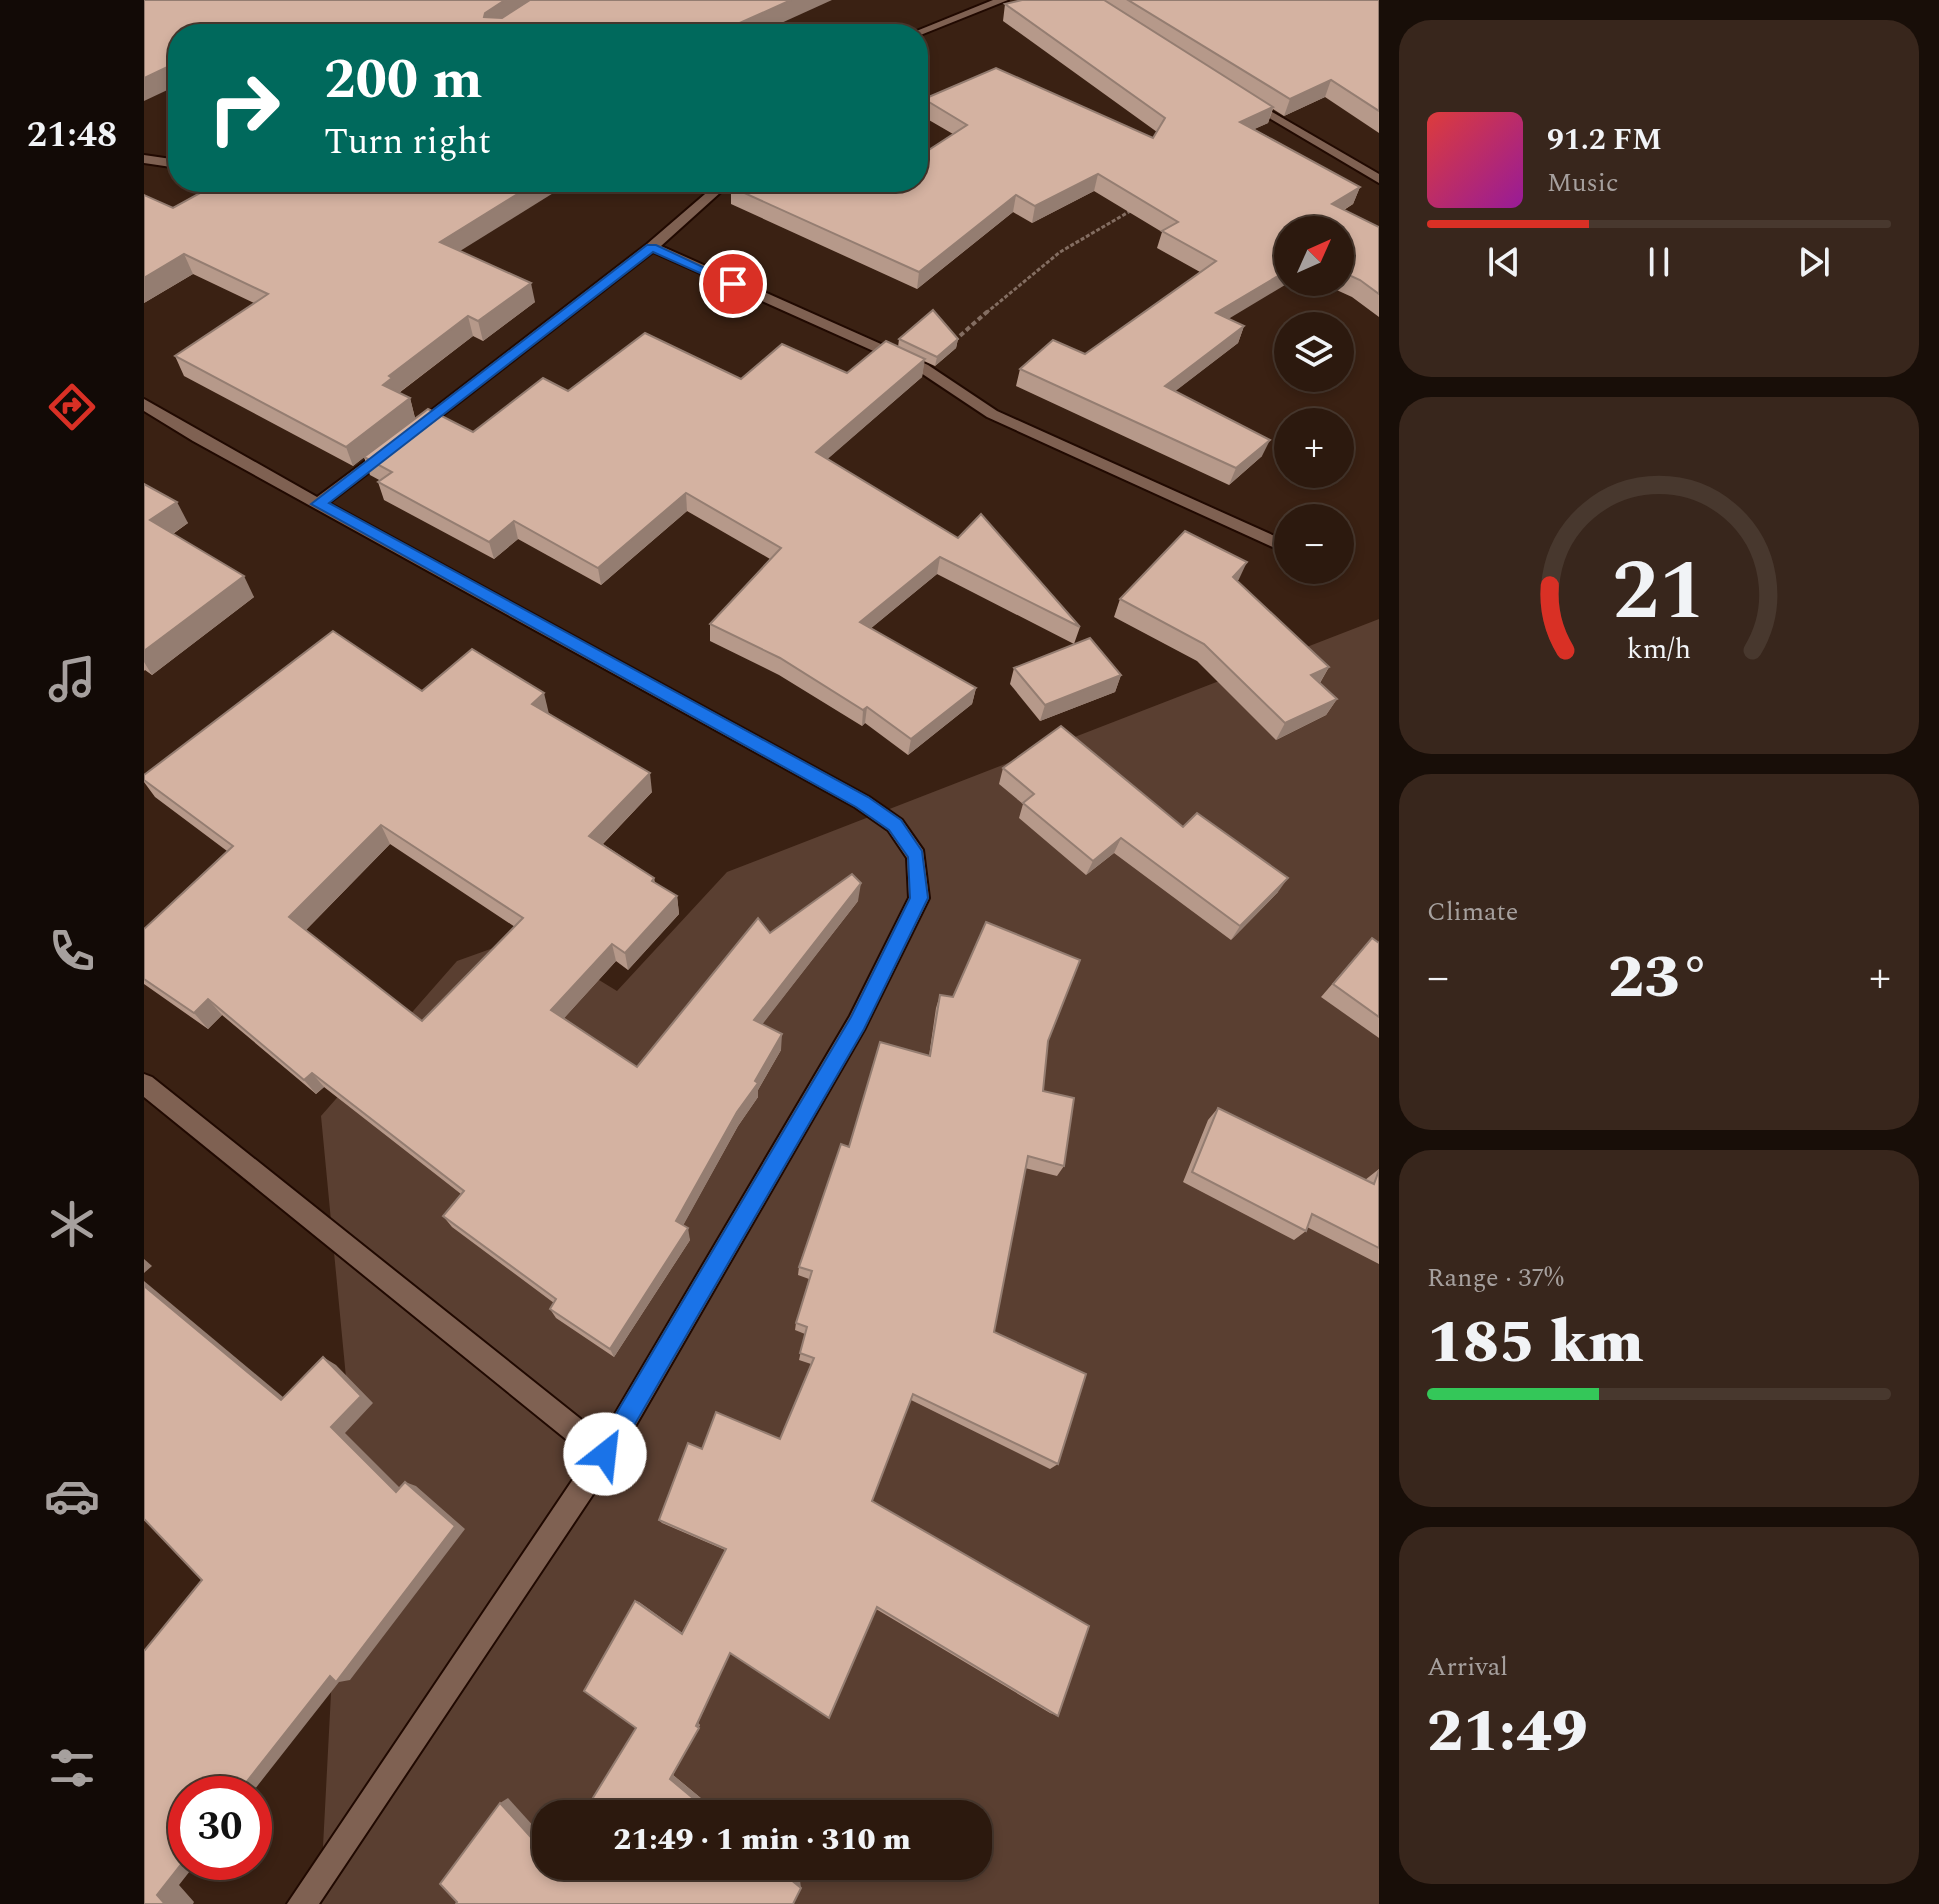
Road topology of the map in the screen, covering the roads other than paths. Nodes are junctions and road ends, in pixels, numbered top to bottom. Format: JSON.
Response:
{"nodes":[{"id":1,"x":1003,"y":0,"type":"edge"},
{"id":2,"x":928,"y":29,"type":"edge"},
{"id":3,"x":1231,"y":90,"type":"edge"},
{"id":4,"x":144,"y":159,"type":"edge"},
{"id":5,"x":168,"y":163,"type":"edge"},
{"id":6,"x":1379,"y":179,"type":"edge"},
{"id":7,"x":715,"y":192,"type":"edge"},
{"id":8,"x":652,"y":247,"type":"junction"},
{"id":9,"x":144,"y":404,"type":"edge"},
{"id":10,"x":318,"y":504,"type":"junction"},
{"id":11,"x":1274,"y":542,"type":"edge"},
{"id":12,"x":144,"y":1084,"type":"edge"},
{"id":13,"x":605,"y":1454,"type":"junction"},
{"id":14,"x":302,"y":1904,"type":"edge"}],
"edges":[{"from":1,"to":2,"type":"street"},
{"from":3,"to":6,"type":"street"},
{"from":4,"to":5,"type":"street"},
{"from":7,"to":8,"type":"street"},
{"from":8,"to":10,"type":"street"},
{"from":8,"to":11,"type":"street"},
{"from":9,"to":10,"type":"street"},
{"from":10,"to":13,"type":"street"},
{"from":12,"to":13,"type":"street"},
{"from":13,"to":14,"type":"street"}]}
